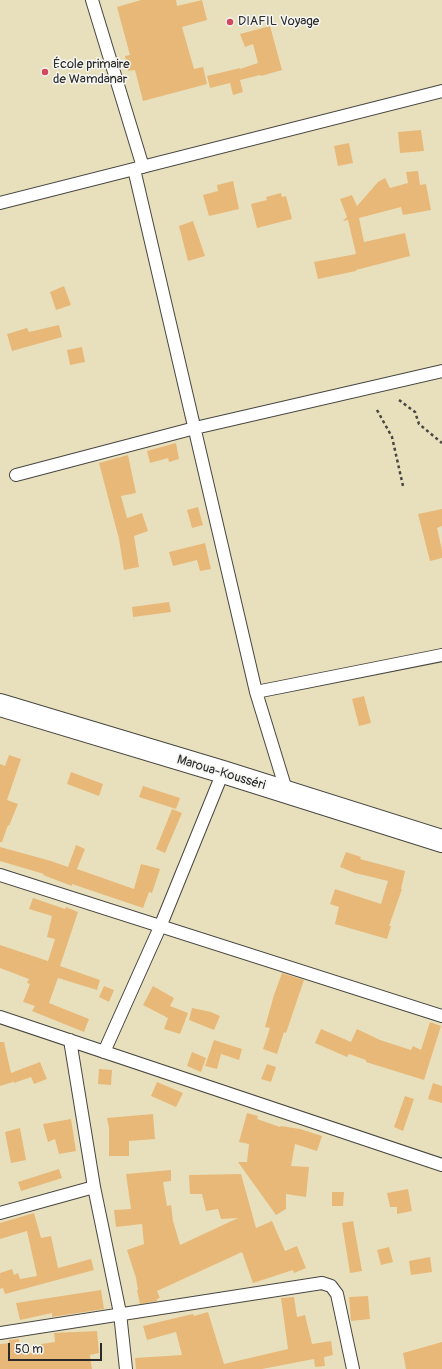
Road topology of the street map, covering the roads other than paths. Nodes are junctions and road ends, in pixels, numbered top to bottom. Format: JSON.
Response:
{"nodes":[{"id":1,"x":92,"y":0,"type":"edge"},
{"id":2,"x":442,"y":91,"type":"edge"},
{"id":3,"x":139,"y":168,"type":"junction"},
{"id":4,"x":0,"y":203,"type":"edge"},
{"id":5,"x":442,"y":371,"type":"edge"},
{"id":6,"x":195,"y":428,"type":"junction"},
{"id":7,"x":16,"y":475,"type":"dead end"},
{"id":8,"x":442,"y":655,"type":"edge"},
{"id":9,"x":256,"y":692,"type":"junction"},
{"id":10,"x":0,"y":705,"type":"edge"},
{"id":11,"x":223,"y":772,"type":"junction"},
{"id":12,"x":286,"y":793,"type":"junction"},
{"id":13,"x":442,"y":842,"type":"edge"},
{"id":14,"x":0,"y":875,"type":"edge"},
{"id":15,"x":160,"y":927,"type":"junction"},
{"id":16,"x":442,"y":1016,"type":"edge"},
{"id":17,"x":0,"y":1017,"type":"edge"},
{"id":18,"x":70,"y":1040,"type":"junction"},
{"id":19,"x":104,"y":1052,"type":"junction"},
{"id":20,"x":442,"y":1165,"type":"edge"},
{"id":21,"x":94,"y":1187,"type":"junction"},
{"id":22,"x":0,"y":1213,"type":"edge"},
{"id":23,"x":120,"y":1313,"type":"junction"},
{"id":24,"x":0,"y":1332,"type":"edge"},
{"id":25,"x":126,"y":1369,"type":"edge"},
{"id":26,"x":353,"y":1369,"type":"edge"}],
"edges":[{"from":1,"to":3,"type":"street"},
{"from":2,"to":3,"type":"street"},
{"from":3,"to":4,"type":"street"},
{"from":3,"to":6,"type":"street"},
{"from":5,"to":6,"type":"street"},
{"from":6,"to":7,"type":"street"},
{"from":6,"to":9,"type":"street"},
{"from":8,"to":9,"type":"street"},
{"from":9,"to":12,"type":"street"},
{"from":10,"to":11,"type":"highway","name":"Maroua-Kousséri"},
{"from":11,"to":12,"type":"highway","name":"Maroua-Kousséri"},
{"from":11,"to":15,"type":"street"},
{"from":12,"to":13,"type":"highway","name":"Maroua-Kousséri"},
{"from":14,"to":15,"type":"street"},
{"from":15,"to":16,"type":"street"},
{"from":15,"to":19,"type":"street"},
{"from":17,"to":18,"type":"street"},
{"from":18,"to":19,"type":"street"},
{"from":18,"to":21,"type":"street"},
{"from":19,"to":20,"type":"street"},
{"from":21,"to":22,"type":"street"},
{"from":21,"to":23,"type":"street"},
{"from":23,"to":24,"type":"street"},
{"from":23,"to":25,"type":"street"},
{"from":23,"to":26,"type":"street"}]}
